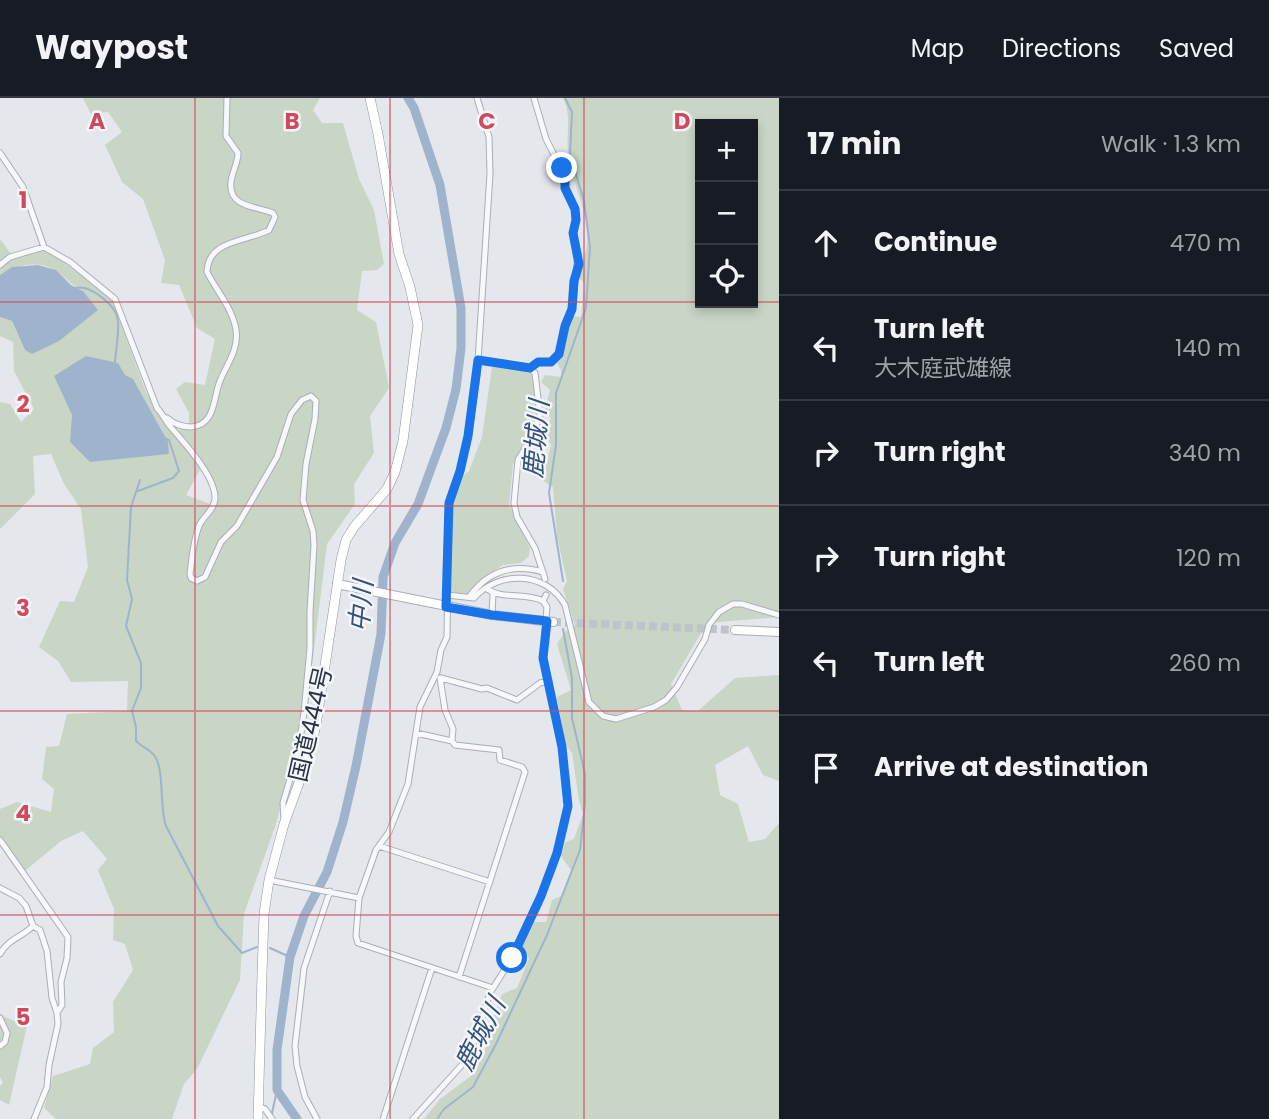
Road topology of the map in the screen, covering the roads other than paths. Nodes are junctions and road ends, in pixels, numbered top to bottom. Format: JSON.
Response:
{"nodes":[{"id":1,"x":227,"y":98,"type":"edge"},
{"id":2,"x":370,"y":98,"type":"edge"},
{"id":3,"x":477,"y":98,"type":"edge"},
{"id":4,"x":534,"y":98,"type":"edge"},
{"id":5,"x":0,"y":153,"type":"edge"},
{"id":6,"x":44,"y":247,"type":"junction"},
{"id":7,"x":0,"y":265,"type":"edge"},
{"id":8,"x":478,"y":360,"type":"junction"},
{"id":9,"x":530,"y":368,"type":"junction"},
{"id":10,"x":165,"y":417,"type":"junction"},
{"id":11,"x":337,"y":584,"type":"junction"},
{"id":12,"x":485,"y":588,"type":"junction"},
{"id":13,"x":493,"y":594,"type":"junction"},
{"id":14,"x":447,"y":595,"type":"junction"},
{"id":15,"x":469,"y":597,"type":"junction"},
{"id":16,"x":446,"y":607,"type":"junction"},
{"id":17,"x":492,"y":615,"type":"junction"},
{"id":18,"x":779,"y":615,"type":"edge"},
{"id":19,"x":550,"y":621,"type":"junction"},
{"id":20,"x":735,"y":630,"type":"tunnel mouth"},
{"id":21,"x":779,"y":632,"type":"edge"},
{"id":22,"x":439,"y":675,"type":"junction"},
{"id":23,"x":549,"y":681,"type":"junction"},
{"id":24,"x":416,"y":733,"type":"junction"},
{"id":25,"x":452,"y":741,"type":"junction"},
{"id":26,"x":284,"y":824,"type":"junction"},
{"id":27,"x":0,"y":840,"type":"edge"},
{"id":28,"x":379,"y":846,"type":"junction"},
{"id":29,"x":269,"y":880,"type":"junction"},
{"id":30,"x":490,"y":882,"type":"junction"},
{"id":31,"x":0,"y":888,"type":"edge"},
{"id":32,"x":330,"y":891,"type":"junction"},
{"id":33,"x":359,"y":898,"type":"junction"},
{"id":34,"x":33,"y":926,"type":"junction"},
{"id":35,"x":0,"y":954,"type":"edge"},
{"id":36,"x":432,"y":968,"type":"junction"},
{"id":37,"x":459,"y":977,"type":"junction"},
{"id":38,"x":493,"y":988,"type":"junction"},
{"id":39,"x":57,"y":1013,"type":"junction"},
{"id":40,"x":0,"y":1018,"type":"edge"},
{"id":41,"x":0,"y":1046,"type":"edge"},
{"id":42,"x":258,"y":1106,"type":"junction"},
{"id":43,"x":34,"y":1119,"type":"edge"},
{"id":44,"x":258,"y":1119,"type":"edge"},
{"id":45,"x":272,"y":1119,"type":"edge"},
{"id":46,"x":317,"y":1119,"type":"edge"},
{"id":47,"x":383,"y":1119,"type":"edge"},
{"id":48,"x":413,"y":1119,"type":"edge"}],
"edges":[{"from":1,"to":10,"type":"street"},
{"from":2,"to":11,"type":"highway","name":"国道444号"},
{"from":3,"to":8,"type":"street"},
{"from":4,"to":9,"type":"street"},
{"from":5,"to":6,"type":"street"},
{"from":6,"to":7,"type":"street"},
{"from":6,"to":10,"type":"street"},
{"from":8,"to":9,"type":"street"},
{"from":8,"to":14,"type":"street"},
{"from":9,"to":15,"type":"street"},
{"from":10,"to":26,"type":"street"},
{"from":11,"to":16,"type":"main road"},
{"from":11,"to":26,"type":"highway","name":"国道444号"},
{"from":12,"to":13,"type":"street"},
{"from":12,"to":15,"type":"street"},
{"from":12,"to":18,"type":"street"},
{"from":13,"to":17,"type":"street"},
{"from":13,"to":19,"type":"street"},
{"from":14,"to":15,"type":"street"},
{"from":14,"to":16,"type":"street"},
{"from":16,"to":17,"type":"main road"},
{"from":16,"to":22,"type":"street"},
{"from":17,"to":19,"type":"main road"},
{"from":19,"to":23,"type":"street"},
{"from":20,"to":21,"type":"main road"},
{"from":22,"to":23,"type":"street"},
{"from":22,"to":24,"type":"street"},
{"from":22,"to":25,"type":"street"},
{"from":23,"to":38,"type":"street"},
{"from":24,"to":25,"type":"street"},
{"from":24,"to":28,"type":"street"},
{"from":25,"to":30,"type":"street"},
{"from":26,"to":29,"type":"highway","name":"国道444号"},
{"from":27,"to":39,"type":"street"},
{"from":28,"to":30,"type":"street"},
{"from":28,"to":33,"type":"street"},
{"from":29,"to":32,"type":"street"},
{"from":29,"to":42,"type":"highway","name":"国道444号"},
{"from":30,"to":37,"type":"street"},
{"from":31,"to":34,"type":"street"},
{"from":32,"to":33,"type":"street"},
{"from":32,"to":46,"type":"street"},
{"from":33,"to":36,"type":"street"},
{"from":34,"to":35,"type":"street"},
{"from":34,"to":39,"type":"street"},
{"from":36,"to":37,"type":"street"},
{"from":36,"to":47,"type":"street"},
{"from":37,"to":38,"type":"street"},
{"from":38,"to":48,"type":"street"},
{"from":39,"to":43,"type":"street"},
{"from":40,"to":41,"type":"street"},
{"from":42,"to":44,"type":"highway","name":"国道444号"},
{"from":42,"to":45,"type":"street"}]}
